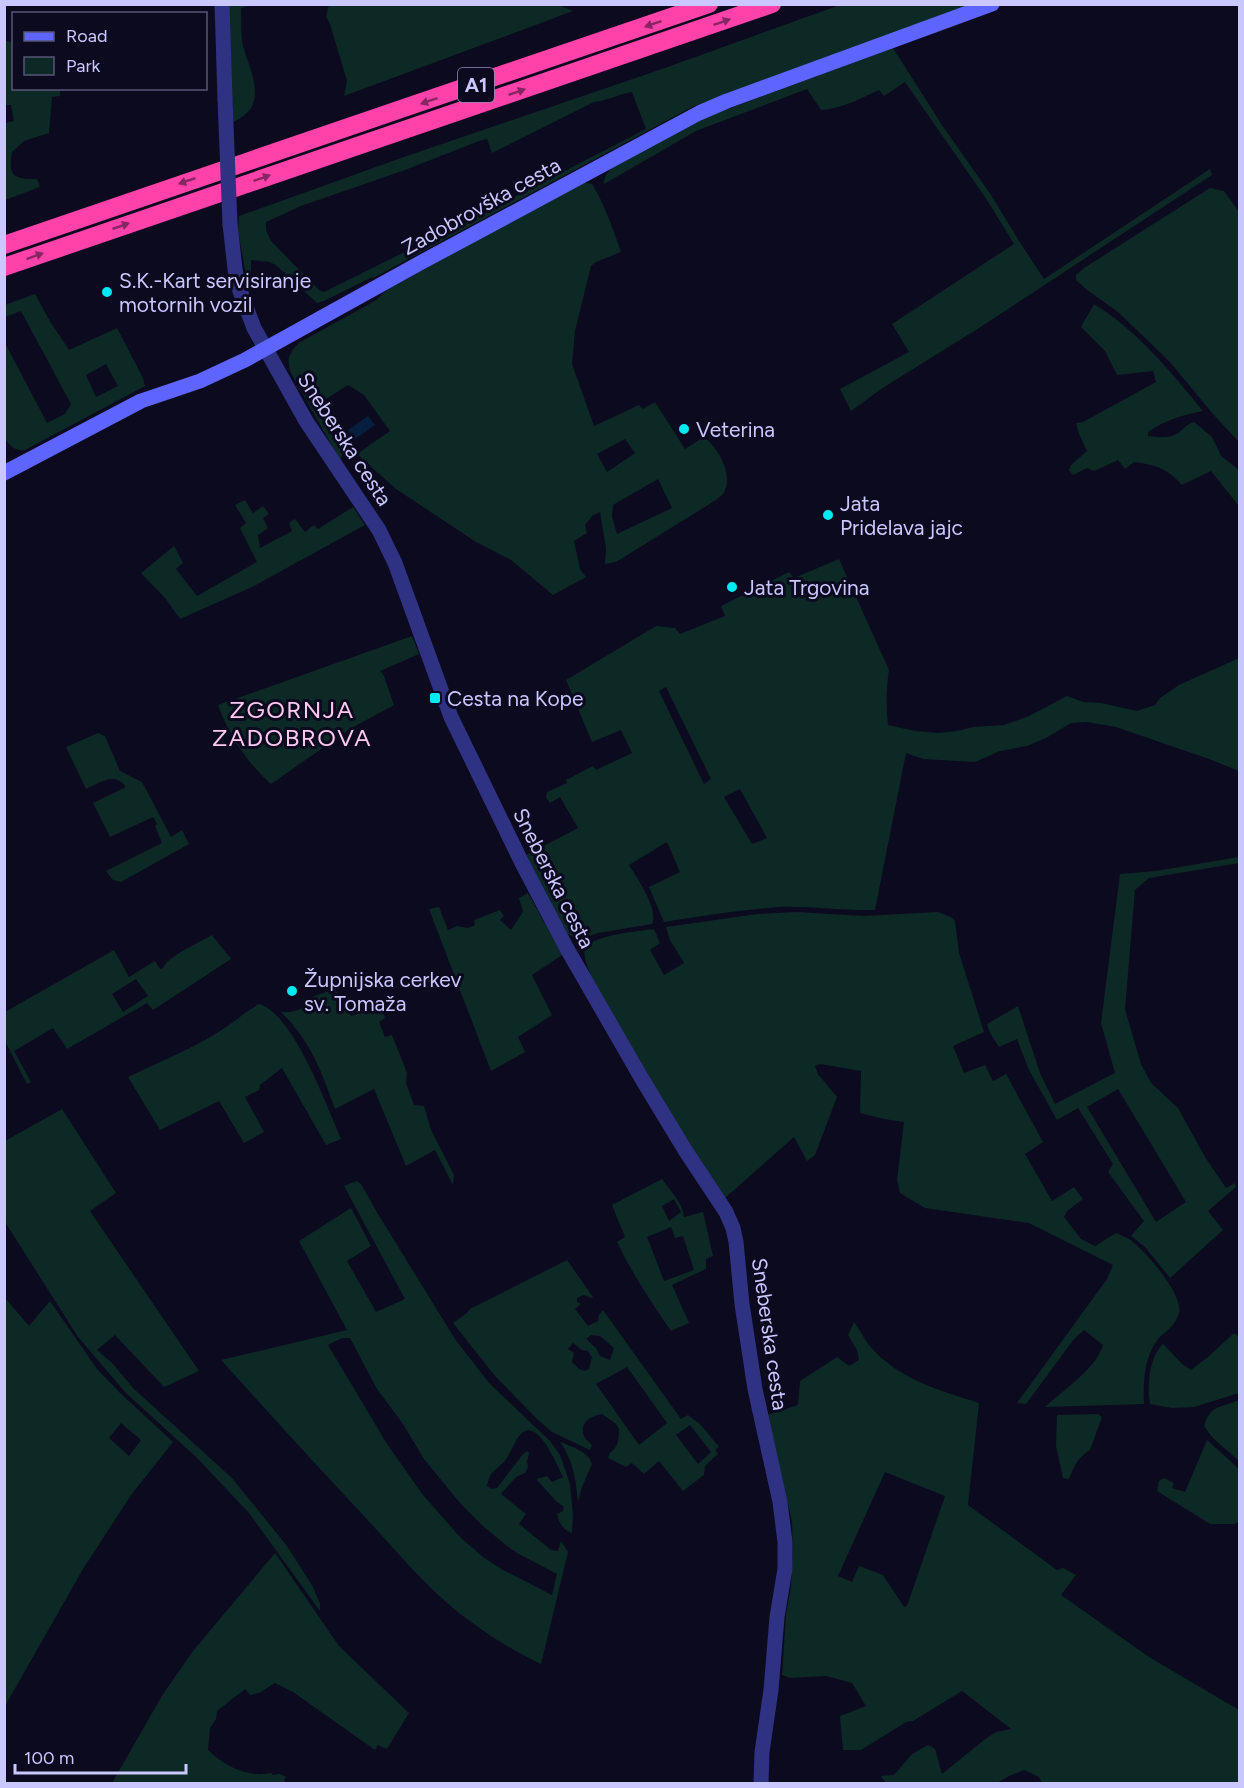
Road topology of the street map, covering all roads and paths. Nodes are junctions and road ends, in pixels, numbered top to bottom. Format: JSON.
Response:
{"nodes":[{"id":1,"x":222,"y":4,"type":"edge"},
{"id":2,"x":709,"y":4,"type":"edge"},
{"id":3,"x":772,"y":4,"type":"edge"},
{"id":4,"x":992,"y":4,"type":"edge"},
{"id":5,"x":4,"y":245,"type":"edge"},
{"id":6,"x":4,"y":267,"type":"edge"},
{"id":7,"x":265,"y":349,"type":"junction"},
{"id":8,"x":4,"y":473,"type":"edge"},
{"id":9,"x":761,"y":1784,"type":"edge"}],
"edges":[{"from":1,"to":7,"type":"street","name":"Sneberska cesta","bridge":true},
{"from":2,"to":5,"type":"highway","number":"A1","one_way":true},
{"from":6,"to":3,"type":"highway","number":"A1","one_way":true},
{"from":4,"to":7,"type":"main road","name":"Zadobrovška cesta"},
{"from":7,"to":8,"type":"main road","name":"Zadobrovška cesta"},
{"from":7,"to":9,"type":"street","name":"Sneberska cesta"}]}
